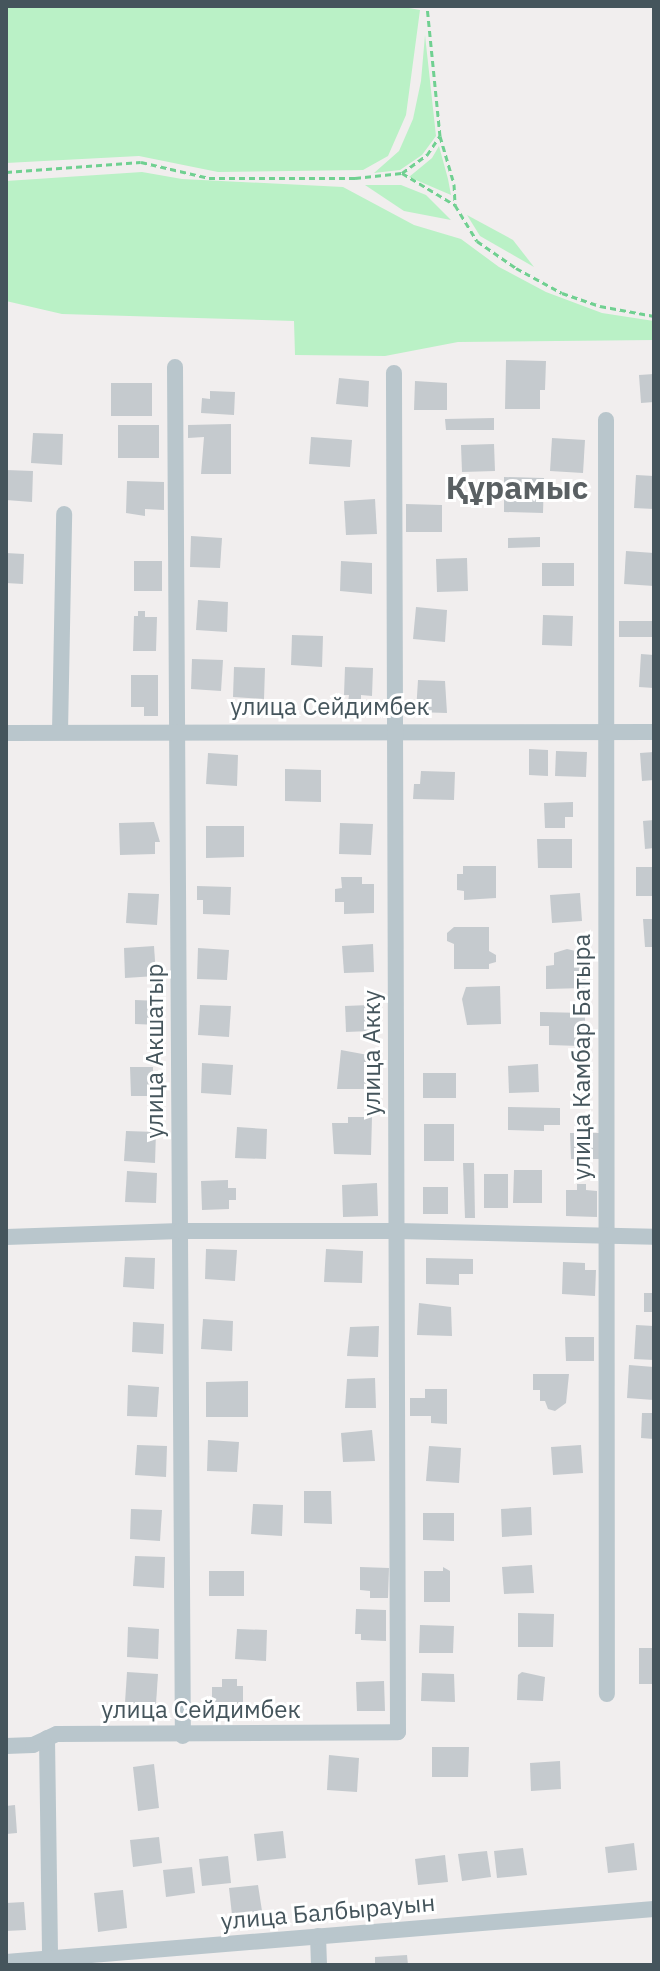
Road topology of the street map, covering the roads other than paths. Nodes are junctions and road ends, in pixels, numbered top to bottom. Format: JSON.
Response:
{"nodes":[{"id":1,"x":175,"y":367,"type":"dead end"},
{"id":2,"x":394,"y":373,"type":"dead end"},
{"id":3,"x":606,"y":420,"type":"dead end"},
{"id":4,"x":64,"y":514,"type":"dead end"},
{"id":5,"x":177,"y":731,"type":"junction"},
{"id":6,"x":395,"y":731,"type":"junction"},
{"id":7,"x":60,"y":732,"type":"junction"},
{"id":8,"x":654,"y":732,"type":"edge"},
{"id":9,"x":6,"y":733,"type":"edge"},
{"id":10,"x":606,"y":733,"type":"junction"},
{"id":11,"x":180,"y":1231,"type":"junction"},
{"id":12,"x":397,"y":1231,"type":"junction"},
{"id":13,"x":6,"y":1237,"type":"edge"},
{"id":14,"x":606,"y":1237,"type":"junction"},
{"id":15,"x":654,"y":1237,"type":"edge"},
{"id":16,"x":607,"y":1694,"type":"dead end"},
{"id":17,"x":398,"y":1732,"type":"joint"},
{"id":18,"x":183,"y":1736,"type":"junction"},
{"id":19,"x":47,"y":1738,"type":"junction"},
{"id":20,"x":6,"y":1746,"type":"edge"},
{"id":21,"x":654,"y":1909,"type":"edge"},
{"id":22,"x":318,"y":1936,"type":"junction"},
{"id":23,"x":50,"y":1957,"type":"junction"},
{"id":24,"x":100,"y":1960,"type":"edge"},
{"id":25,"x":6,"y":1962,"type":"edge"},
{"id":26,"x":319,"y":1965,"type":"edge"}],
"edges":[{"from":1,"to":5,"type":"street","name":"улица Акшатыр"},
{"from":2,"to":6,"type":"street","name":"улица Акку"},
{"from":3,"to":10,"type":"street","name":"улица Камбар Батыра"},
{"from":4,"to":7,"type":"street"},
{"from":5,"to":6,"type":"street","name":"улица Сейдимбек"},
{"from":5,"to":7,"type":"street","name":"улица Сейдимбек"},
{"from":5,"to":11,"type":"street","name":"улица Акшатыр"},
{"from":6,"to":10,"type":"street","name":"улица Сейдимбек"},
{"from":6,"to":12,"type":"street","name":"улица Акку"},
{"from":7,"to":9,"type":"street","name":"улица Сейдимбек"},
{"from":8,"to":10,"type":"street","name":"улица Сейдимбек"},
{"from":10,"to":14,"type":"street","name":"улица Камбар Батыра"},
{"from":11,"to":12,"type":"street"},
{"from":11,"to":13,"type":"street"},
{"from":11,"to":18,"type":"street","name":"улица Акшатыр"},
{"from":12,"to":14,"type":"street"},
{"from":12,"to":17,"type":"street","name":"улица Акку"},
{"from":14,"to":15,"type":"street"},
{"from":14,"to":16,"type":"street","name":"улица Камбар Батыра"},
{"from":17,"to":18,"type":"street","name":"улица Сейдимбек"},
{"from":18,"to":19,"type":"street","name":"улица Сейдимбек"},
{"from":19,"to":20,"type":"street","name":"улица Сейдимбек"},
{"from":19,"to":23,"type":"street"},
{"from":21,"to":22,"type":"street","name":"улица Балбырауын"},
{"from":22,"to":24,"type":"street","name":"улица Балбырауын"},
{"from":22,"to":26,"type":"street"},
{"from":23,"to":24,"type":"street","name":"улица Балбырауын"},
{"from":23,"to":25,"type":"street","name":"улица Балбырауын"}]}
